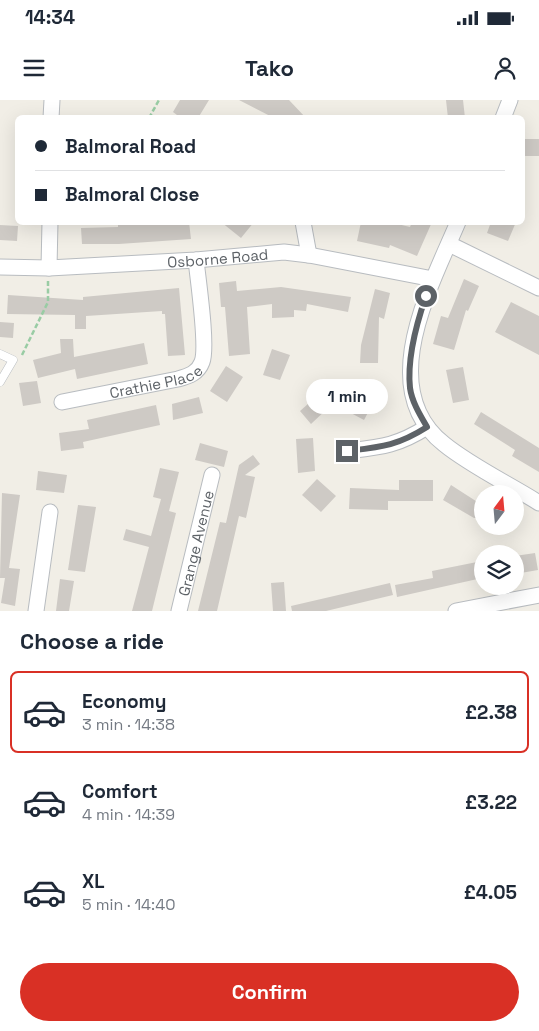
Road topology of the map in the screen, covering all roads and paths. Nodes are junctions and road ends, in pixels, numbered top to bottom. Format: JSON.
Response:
{"nodes":[{"id":1,"x":52,"y":100,"type":"edge"},
{"id":2,"x":159,"y":100,"type":"edge"},
{"id":3,"x":510,"y":100,"type":"edge"},
{"id":4,"x":51,"y":115,"type":"edge"},
{"id":5,"x":151,"y":115,"type":"edge"},
{"id":6,"x":504,"y":115,"type":"edge"},
{"id":7,"x":50,"y":225,"type":"edge"},
{"id":8,"x":304,"y":225,"type":"edge"},
{"id":9,"x":457,"y":225,"type":"edge"},
{"id":10,"x":449,"y":244,"type":"junction"},
{"id":11,"x":309,"y":255,"type":"junction"},
{"id":12,"x":196,"y":260,"type":"junction"},
{"id":13,"x":0,"y":267,"type":"edge"},
{"id":14,"x":49,"y":268,"type":"junction"},
{"id":15,"x":433,"y":279,"type":"junction"},
{"id":16,"x":539,"y":288,"type":"edge"},
{"id":17,"x":0,"y":354,"type":"edge"},
{"id":18,"x":13,"y":360,"type":"junction"},
{"id":19,"x":0,"y":382,"type":"edge"},
{"id":20,"x":62,"y":402,"type":"dead end"},
{"id":21,"x":427,"y":427,"type":"junction"},
{"id":22,"x":347,"y":451,"type":"dead end"},
{"id":23,"x":212,"y":476,"type":"dead end"},
{"id":24,"x":539,"y":503,"type":"edge"},
{"id":25,"x":50,"y":512,"type":"dead end"},
{"id":26,"x":539,"y":595,"type":"edge"},
{"id":27,"x":507,"y":605,"type":"edge"},
{"id":28,"x":36,"y":611,"type":"edge"},
{"id":29,"x":179,"y":611,"type":"edge"},
{"id":30,"x":456,"y":611,"type":"edge"}],
"edges":[{"from":1,"to":4,"type":"street"},
{"from":2,"to":5,"type":"path"},
{"from":3,"to":6,"type":"street"},
{"from":7,"to":14,"type":"street"},
{"from":8,"to":11,"type":"street"},
{"from":9,"to":10,"type":"street"},
{"from":10,"to":15,"type":"street"},
{"from":10,"to":16,"type":"street"},
{"from":11,"to":12,"type":"street","name":"Osborne Road"},
{"from":11,"to":15,"type":"street","name":"Osborne Road"},
{"from":12,"to":14,"type":"street","name":"Osborne Road"},
{"from":12,"to":20,"type":"street","name":"Crathie Place"},
{"from":13,"to":14,"type":"street","name":"Osborne Road"},
{"from":14,"to":18,"type":"path"},
{"from":15,"to":21,"type":"street"},
{"from":17,"to":18,"type":"lane"},
{"from":18,"to":19,"type":"lane"},
{"from":21,"to":22,"type":"street"},
{"from":21,"to":24,"type":"street"},
{"from":23,"to":29,"type":"street","name":"Grange Avenue"},
{"from":25,"to":28,"type":"street"},
{"from":26,"to":27,"type":"street"},
{"from":27,"to":30,"type":"street"}]}
